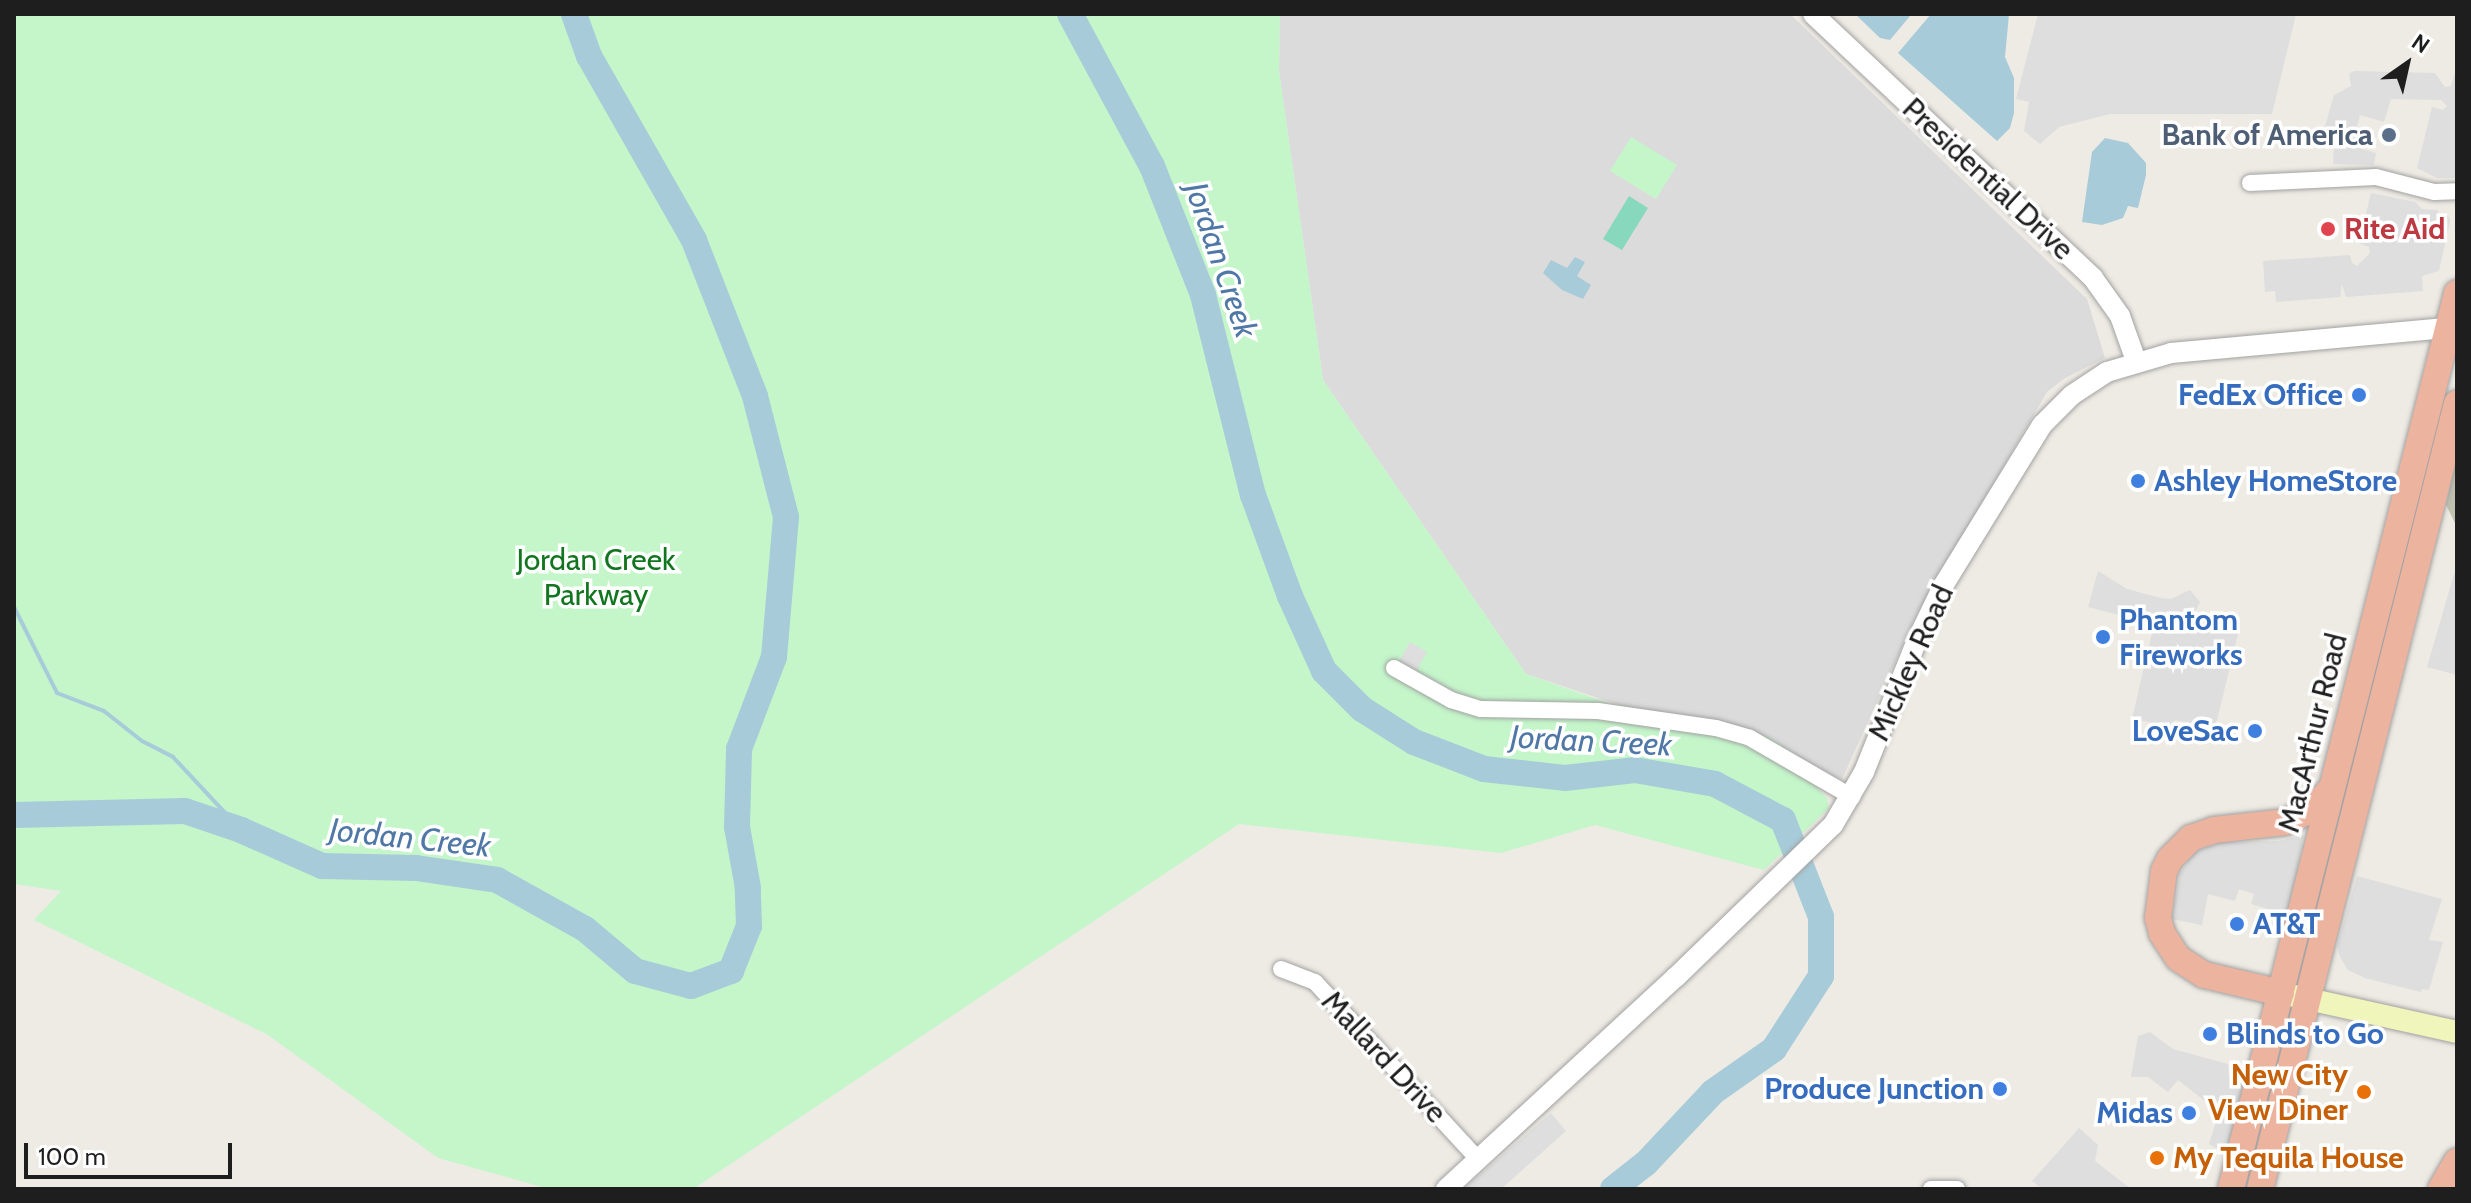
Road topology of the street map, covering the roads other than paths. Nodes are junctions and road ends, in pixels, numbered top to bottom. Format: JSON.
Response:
{"nodes":[{"id":1,"x":1813,"y":14,"type":"edge"},
{"id":2,"x":2250,"y":183,"type":"dead end"},
{"id":3,"x":2454,"y":196,"type":"edge"},
{"id":4,"x":2457,"y":293,"type":"edge"},
{"id":5,"x":2453,"y":327,"type":"edge"},
{"id":6,"x":2136,"y":361,"type":"junction"},
{"id":7,"x":2457,"y":403,"type":"edge"},
{"id":8,"x":1394,"y":668,"type":"dead end"},
{"id":9,"x":2333,"y":786,"type":"junction"},
{"id":10,"x":1852,"y":797,"type":"junction"},
{"id":11,"x":1281,"y":969,"type":"dead end"},
{"id":12,"x":2281,"y":993,"type":"junction"},
{"id":13,"x":2308,"y":999,"type":"junction"},
{"id":14,"x":2457,"y":1032,"type":"edge"},
{"id":15,"x":1478,"y":1159,"type":"junction"},
{"id":16,"x":2457,"y":1161,"type":"edge"},
{"id":17,"x":1446,"y":1189,"type":"edge"},
{"id":18,"x":1931,"y":1189,"type":"edge"},
{"id":19,"x":1957,"y":1189,"type":"edge"},
{"id":20,"x":2231,"y":1189,"type":"edge"},
{"id":21,"x":2260,"y":1189,"type":"edge"},
{"id":22,"x":2441,"y":1189,"type":"edge"}],
"edges":[{"from":1,"to":6,"type":"street","name":"Presidential Drive"},
{"from":2,"to":3,"type":"street"},
{"from":4,"to":5,"type":"highway","name":"MacArthur Road"},
{"from":5,"to":6,"type":"street","name":"Mickley Road"},
{"from":5,"to":9,"type":"highway","name":"MacArthur Road"},
{"from":6,"to":10,"type":"street","name":"Mickley Road"},
{"from":7,"to":13,"type":"highway","name":"MacArthur Road"},
{"from":8,"to":10,"type":"street"},
{"from":9,"to":12,"type":"highway","name":"MacArthur Road"},
{"from":9,"to":12,"type":"highway"},
{"from":10,"to":15,"type":"street","name":"Mickley Road"},
{"from":11,"to":15,"type":"street","name":"Mallard Drive"},
{"from":12,"to":13,"type":"main road"},
{"from":12,"to":20,"type":"highway","name":"MacArthur Road"},
{"from":13,"to":14,"type":"main road"},
{"from":13,"to":21,"type":"highway","name":"MacArthur Road"},
{"from":15,"to":17,"type":"street","name":"Mickley Road"},
{"from":16,"to":22,"type":"highway"},
{"from":18,"to":19,"type":"street"}]}
